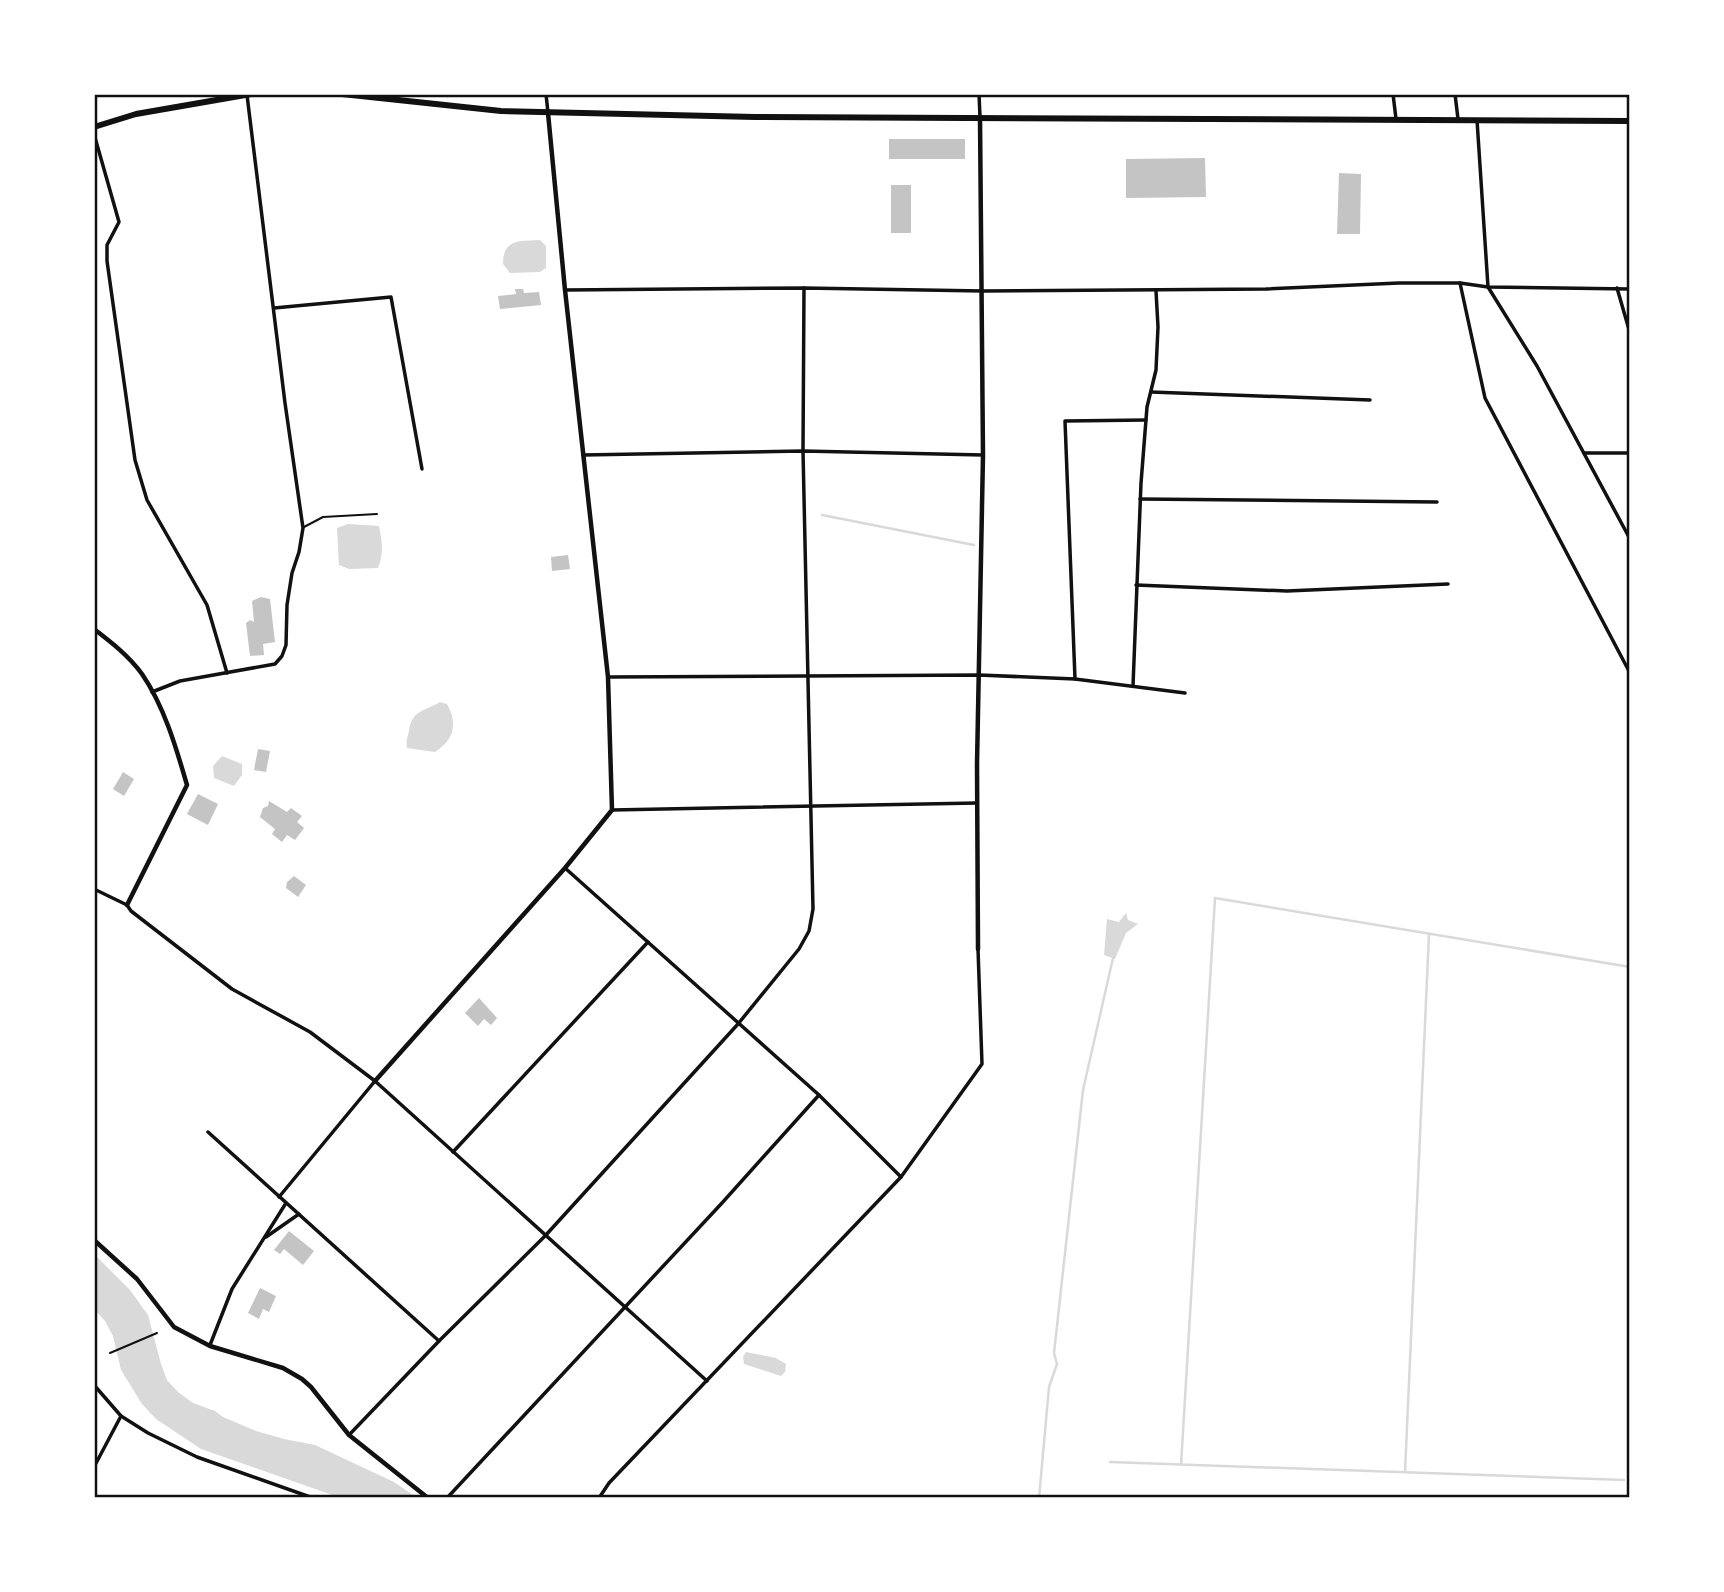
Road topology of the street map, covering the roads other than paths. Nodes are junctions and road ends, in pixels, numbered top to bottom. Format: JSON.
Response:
{"nodes":[{"id":1,"x":342,"y":94,"type":"edge"},
{"id":2,"x":546,"y":94,"type":"edge"},
{"id":3,"x":979,"y":94,"type":"edge"},
{"id":4,"x":1393,"y":94,"type":"edge"},
{"id":5,"x":1455,"y":94,"type":"edge"},
{"id":6,"x":249,"y":95,"type":"edge"},
{"id":7,"x":548,"y":113,"type":"junction"},
{"id":8,"x":980,"y":117,"type":"junction"},
{"id":9,"x":1396,"y":119,"type":"junction"},
{"id":10,"x":1458,"y":119,"type":"junction"},
{"id":11,"x":1477,"y":119,"type":"junction"},
{"id":12,"x":1629,"y":121,"type":"edge"},
{"id":13,"x":94,"y":127,"type":"edge"},
{"id":14,"x":94,"y":134,"type":"edge"},
{"id":15,"x":1460,"y":283,"type":"junction"},
{"id":16,"x":1488,"y":287,"type":"junction"},
{"id":17,"x":804,"y":288,"type":"junction"},
{"id":18,"x":1617,"y":288,"type":"junction"},
{"id":19,"x":1629,"y":289,"type":"edge"},
{"id":20,"x":565,"y":290,"type":"junction"},
{"id":21,"x":1156,"y":290,"type":"junction"},
{"id":22,"x":983,"y":291,"type":"junction"},
{"id":23,"x":274,"y":307,"type":"junction"},
{"id":24,"x":1629,"y":332,"type":"edge"},
{"id":25,"x":1151,"y":392,"type":"junction"},
{"id":26,"x":1370,"y":400,"type":"dead end"},
{"id":27,"x":1146,"y":420,"type":"junction"},
{"id":28,"x":803,"y":451,"type":"junction"},
{"id":29,"x":1584,"y":453,"type":"junction"},
{"id":30,"x":1629,"y":453,"type":"edge"},
{"id":31,"x":583,"y":455,"type":"junction"},
{"id":32,"x":983,"y":456,"type":"junction"},
{"id":33,"x":422,"y":470,"type":"dead end"},
{"id":34,"x":1140,"y":499,"type":"junction"},
{"id":35,"x":1437,"y":502,"type":"dead end"},
{"id":36,"x":377,"y":514,"type":"dead end"},
{"id":37,"x":303,"y":527,"type":"junction"},
{"id":38,"x":1629,"y":539,"type":"edge"},
{"id":39,"x":1136,"y":584,"type":"junction"},
{"id":40,"x":1448,"y":584,"type":"dead end"},
{"id":41,"x":94,"y":629,"type":"edge"},
{"id":42,"x":226,"y":673,"type":"junction"},
{"id":43,"x":1629,"y":673,"type":"edge"},
{"id":44,"x":979,"y":675,"type":"junction"},
{"id":45,"x":808,"y":676,"type":"junction"},
{"id":46,"x":608,"y":677,"type":"junction"},
{"id":47,"x":1075,"y":679,"type":"junction"},
{"id":48,"x":1133,"y":686,"type":"junction"},
{"id":49,"x":152,"y":692,"type":"junction"},
{"id":50,"x":1185,"y":693,"type":"dead end"},
{"id":51,"x":978,"y":803,"type":"junction"},
{"id":52,"x":809,"y":805,"type":"junction"},
{"id":53,"x":612,"y":810,"type":"junction"},
{"id":54,"x":565,"y":868,"type":"junction"},
{"id":55,"x":94,"y":889,"type":"edge"},
{"id":56,"x":127,"y":905,"type":"junction"},
{"id":57,"x":648,"y":942,"type":"junction"},
{"id":58,"x":978,"y":949,"type":"joint"},
{"id":59,"x":738,"y":1024,"type":"junction"},
{"id":60,"x":375,"y":1081,"type":"junction"},
{"id":61,"x":819,"y":1095,"type":"junction"},
{"id":62,"x":208,"y":1132,"type":"dead end"},
{"id":63,"x":453,"y":1152,"type":"junction"},
{"id":64,"x":901,"y":1177,"type":"junction"},
{"id":65,"x":279,"y":1197,"type":"junction"},
{"id":66,"x":286,"y":1203,"type":"junction"},
{"id":67,"x":299,"y":1214,"type":"junction"},
{"id":68,"x":545,"y":1236,"type":"junction"},
{"id":69,"x":263,"y":1239,"type":"junction"},
{"id":70,"x":94,"y":1240,"type":"edge"},
{"id":71,"x":625,"y":1305,"type":"junction"},
{"id":72,"x":439,"y":1341,"type":"junction"},
{"id":73,"x":210,"y":1346,"type":"junction"},
{"id":74,"x":707,"y":1381,"type":"junction"},
{"id":75,"x":94,"y":1385,"type":"edge"},
{"id":76,"x":121,"y":1416,"type":"junction"},
{"id":77,"x":349,"y":1435,"type":"junction"},
{"id":78,"x":94,"y":1467,"type":"edge"},
{"id":79,"x":313,"y":1497,"type":"edge"},
{"id":80,"x":428,"y":1497,"type":"edge"},
{"id":81,"x":447,"y":1497,"type":"edge"},
{"id":82,"x":598,"y":1497,"type":"edge"}],
"edges":[{"from":1,"to":7,"type":"main road"},
{"from":2,"to":7,"type":"street"},
{"from":3,"to":8,"type":"street"},
{"from":4,"to":9,"type":"street"},
{"from":5,"to":10,"type":"street"},
{"from":6,"to":13,"type":"main road"},
{"from":6,"to":23,"type":"street"},
{"from":7,"to":8,"type":"main road"},
{"from":7,"to":20,"type":"street"},
{"from":8,"to":9,"type":"main road"},
{"from":8,"to":22,"type":"street"},
{"from":9,"to":10,"type":"main road"},
{"from":10,"to":11,"type":"main road"},
{"from":11,"to":12,"type":"main road"},
{"from":11,"to":16,"type":"street"},
{"from":14,"to":42,"type":"street"},
{"from":15,"to":16,"type":"street"},
{"from":15,"to":21,"type":"street"},
{"from":15,"to":43,"type":"street"},
{"from":16,"to":18,"type":"street"},
{"from":16,"to":29,"type":"street"},
{"from":17,"to":20,"type":"street"},
{"from":17,"to":22,"type":"street"},
{"from":17,"to":28,"type":"street"},
{"from":18,"to":19,"type":"street"},
{"from":18,"to":24,"type":"street"},
{"from":20,"to":31,"type":"street"},
{"from":21,"to":22,"type":"street"},
{"from":21,"to":25,"type":"street"},
{"from":22,"to":32,"type":"street"},
{"from":23,"to":33,"type":"street"},
{"from":23,"to":37,"type":"street"},
{"from":25,"to":26,"type":"street"},
{"from":25,"to":27,"type":"street"},
{"from":27,"to":34,"type":"street"},
{"from":27,"to":47,"type":"street"},
{"from":28,"to":31,"type":"street"},
{"from":28,"to":32,"type":"street"},
{"from":28,"to":45,"type":"street"},
{"from":29,"to":30,"type":"street"},
{"from":29,"to":38,"type":"street"},
{"from":31,"to":46,"type":"street"},
{"from":32,"to":44,"type":"street"},
{"from":34,"to":35,"type":"street"},
{"from":34,"to":39,"type":"street"},
{"from":36,"to":37,"type":"lane"},
{"from":37,"to":42,"type":"street"},
{"from":39,"to":40,"type":"street"},
{"from":39,"to":48,"type":"street"},
{"from":41,"to":49,"type":"street"},
{"from":42,"to":49,"type":"street"},
{"from":44,"to":45,"type":"street"},
{"from":44,"to":47,"type":"street"},
{"from":44,"to":51,"type":"street"},
{"from":45,"to":46,"type":"street"},
{"from":45,"to":52,"type":"street"},
{"from":46,"to":53,"type":"street"},
{"from":47,"to":48,"type":"street"},
{"from":48,"to":50,"type":"street"},
{"from":49,"to":56,"type":"street"},
{"from":51,"to":52,"type":"street"},
{"from":51,"to":58,"type":"street"},
{"from":52,"to":53,"type":"street"},
{"from":52,"to":59,"type":"street"},
{"from":53,"to":54,"type":"street"},
{"from":54,"to":57,"type":"street"},
{"from":54,"to":60,"type":"street"},
{"from":55,"to":56,"type":"street"},
{"from":56,"to":60,"type":"street"},
{"from":57,"to":59,"type":"street"},
{"from":57,"to":63,"type":"street"},
{"from":58,"to":64,"type":"street"},
{"from":59,"to":61,"type":"street"},
{"from":59,"to":68,"type":"street"},
{"from":60,"to":63,"type":"street"},
{"from":60,"to":65,"type":"street"},
{"from":61,"to":64,"type":"street"},
{"from":61,"to":71,"type":"street"},
{"from":62,"to":65,"type":"street"},
{"from":63,"to":68,"type":"street"},
{"from":64,"to":74,"type":"street"},
{"from":65,"to":66,"type":"street"},
{"from":66,"to":67,"type":"street"},
{"from":66,"to":69,"type":"street"},
{"from":67,"to":69,"type":"street"},
{"from":67,"to":72,"type":"street"},
{"from":68,"to":71,"type":"street"},
{"from":68,"to":72,"type":"street"},
{"from":69,"to":73,"type":"street"},
{"from":70,"to":73,"type":"street"},
{"from":71,"to":74,"type":"street"},
{"from":71,"to":81,"type":"street"},
{"from":72,"to":77,"type":"street"},
{"from":73,"to":77,"type":"street"},
{"from":74,"to":82,"type":"street"},
{"from":75,"to":76,"type":"street"},
{"from":76,"to":78,"type":"street"},
{"from":76,"to":79,"type":"street"},
{"from":77,"to":80,"type":"street"}]}
